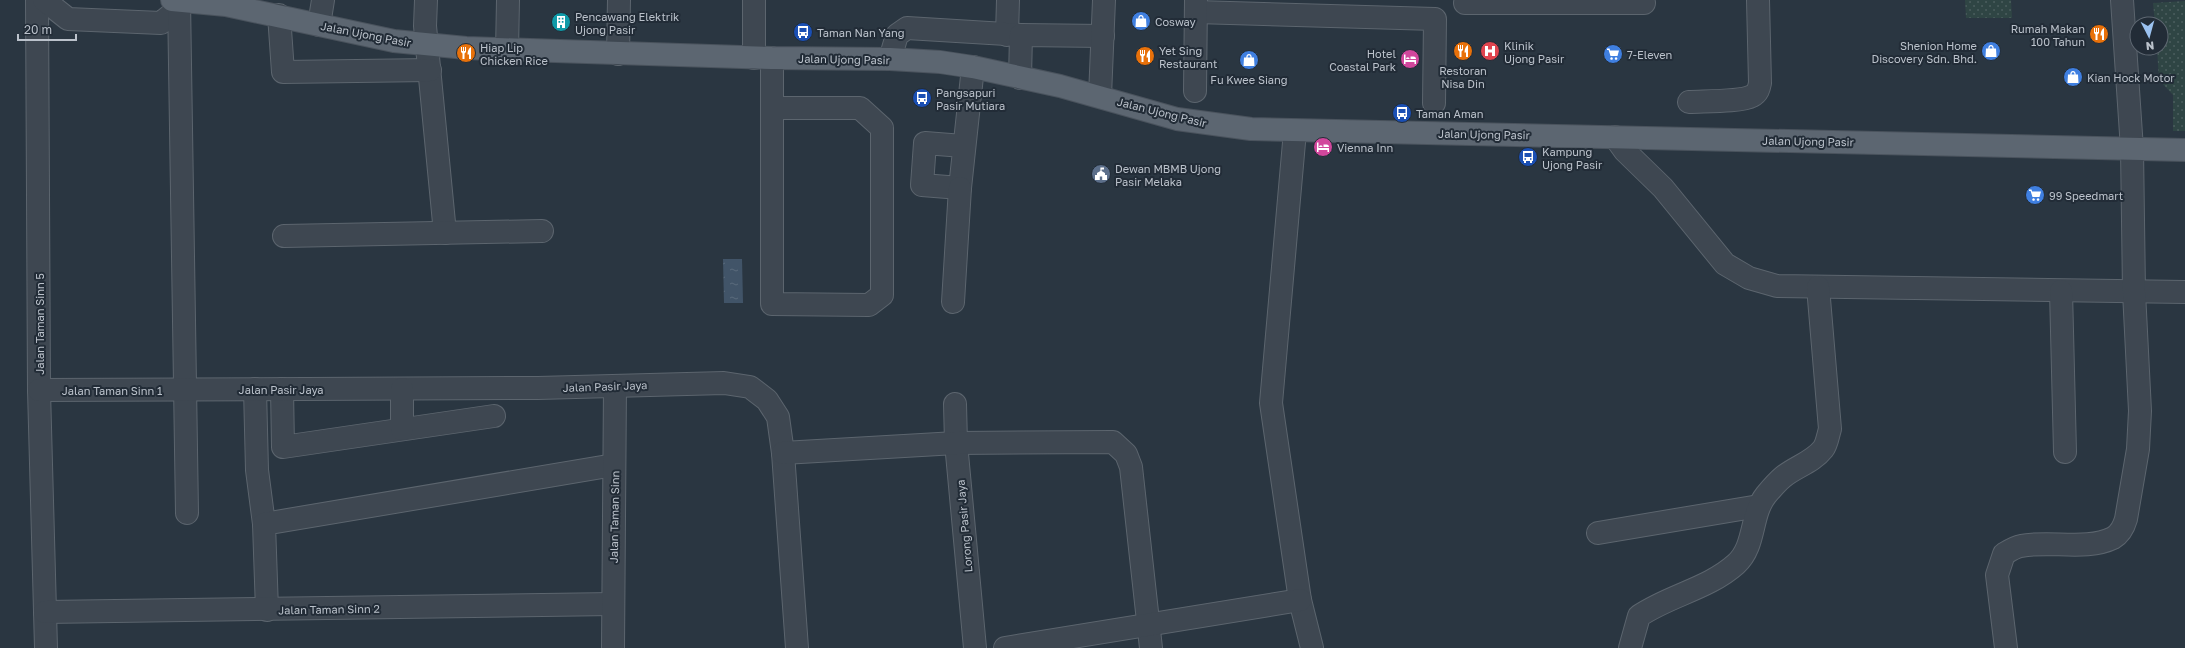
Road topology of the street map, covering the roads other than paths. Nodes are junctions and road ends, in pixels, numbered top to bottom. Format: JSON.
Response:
{"nodes":[{"id":1,"x":37,"y":0,"type":"edge"},
{"id":2,"x":44,"y":0,"type":"edge"},
{"id":3,"x":172,"y":0,"type":"edge"},
{"id":4,"x":179,"y":0,"type":"edge"},
{"id":5,"x":323,"y":0,"type":"edge"},
{"id":6,"x":426,"y":0,"type":"edge"},
{"id":7,"x":508,"y":0,"type":"edge"},
{"id":8,"x":619,"y":0,"type":"edge"},
{"id":9,"x":754,"y":0,"type":"edge"},
{"id":10,"x":1008,"y":0,"type":"edge"},
{"id":11,"x":1104,"y":0,"type":"edge"},
{"id":12,"x":1758,"y":0,"type":"edge"},
{"id":13,"x":2122,"y":0,"type":"edge"},
{"id":14,"x":1464,"y":3,"type":"dead end"},
{"id":15,"x":1644,"y":3,"type":"dead end"},
{"id":16,"x":1196,"y":6,"type":"edge"},
{"id":17,"x":280,"y":15,"type":"junction"},
{"id":18,"x":319,"y":25,"type":"junction"},
{"id":19,"x":1014,"y":35,"type":"junction"},
{"id":20,"x":1103,"y":36,"type":"junction"},
{"id":21,"x":428,"y":45,"type":"junction"},
{"id":22,"x":507,"y":50,"type":"junction"},
{"id":23,"x":618,"y":54,"type":"junction"},
{"id":24,"x":763,"y":58,"type":"junction"},
{"id":25,"x":890,"y":59,"type":"junction"},
{"id":26,"x":973,"y":67,"type":"junction"},
{"id":27,"x":430,"y":70,"type":"junction"},
{"id":28,"x":1020,"y":78,"type":"junction"},
{"id":29,"x":1194,"y":91,"type":"dead end"},
{"id":30,"x":1100,"y":96,"type":"junction"},
{"id":31,"x":1689,"y":102,"type":"dead end"},
{"id":32,"x":1434,"y":103,"type":"dead end"},
{"id":33,"x":772,"y":108,"type":"junction"},
{"id":34,"x":1295,"y":131,"type":"junction"},
{"id":35,"x":1615,"y":137,"type":"junction"},
{"id":36,"x":963,"y":146,"type":"junction"},
{"id":37,"x":2132,"y":149,"type":"junction"},
{"id":38,"x":2185,"y":150,"type":"edge"},
{"id":39,"x":960,"y":188,"type":"junction"},
{"id":40,"x":542,"y":231,"type":"dead end"},
{"id":41,"x":445,"y":233,"type":"junction"},
{"id":42,"x":284,"y":236,"type":"dead end"},
{"id":43,"x":1818,"y":287,"type":"junction"},
{"id":44,"x":2061,"y":291,"type":"junction"},
{"id":45,"x":2134,"y":292,"type":"junction"},
{"id":46,"x":2185,"y":292,"type":"edge"},
{"id":47,"x":953,"y":302,"type":"dead end"},
{"id":48,"x":616,"y":386,"type":"junction"},
{"id":49,"x":186,"y":389,"type":"junction"},
{"id":50,"x":255,"y":389,"type":"junction"},
{"id":51,"x":282,"y":389,"type":"junction"},
{"id":52,"x":402,"y":389,"type":"junction"},
{"id":53,"x":39,"y":390,"type":"junction"},
{"id":54,"x":955,"y":404,"type":"dead end"},
{"id":55,"x":494,"y":416,"type":"dead end"},
{"id":56,"x":402,"y":429,"type":"junction"},
{"id":57,"x":956,"y":443,"type":"junction"},
{"id":58,"x":2065,"y":452,"type":"dead end"},
{"id":59,"x":783,"y":453,"type":"junction"},
{"id":60,"x":614,"y":465,"type":"junction"},
{"id":61,"x":1759,"y":506,"type":"junction"},
{"id":62,"x":187,"y":514,"type":"dead end"},
{"id":63,"x":264,"y":524,"type":"junction"},
{"id":64,"x":1598,"y":534,"type":"dead end"},
{"id":65,"x":1300,"y":600,"type":"junction"},
{"id":66,"x":613,"y":604,"type":"junction"},
{"id":67,"x":267,"y":610,"type":"junction"},
{"id":68,"x":45,"y":612,"type":"junction"},
{"id":69,"x":1148,"y":626,"type":"junction"},
{"id":70,"x":46,"y":648,"type":"edge"},
{"id":71,"x":613,"y":648,"type":"edge"},
{"id":72,"x":797,"y":648,"type":"edge"},
{"id":73,"x":975,"y":648,"type":"edge"},
{"id":74,"x":1005,"y":648,"type":"edge"},
{"id":75,"x":1151,"y":648,"type":"edge"},
{"id":76,"x":1312,"y":648,"type":"edge"},
{"id":77,"x":1630,"y":648,"type":"edge"},
{"id":78,"x":2006,"y":648,"type":"edge"}],
"edges":[{"from":1,"to":53,"type":"street","name":"Jalan Taman Sinn 5"},
{"from":2,"to":4,"type":"street"},
{"from":3,"to":4,"type":"main road","name":"Jalan Ujong Pasir"},
{"from":4,"to":17,"type":"main road","name":"Jalan Ujong Pasir"},
{"from":4,"to":49,"type":"street"},
{"from":5,"to":18,"type":"street"},
{"from":6,"to":21,"type":"street"},
{"from":7,"to":22,"type":"street"},
{"from":8,"to":23,"type":"street"},
{"from":9,"to":24,"type":"street"},
{"from":10,"to":19,"type":"street"},
{"from":11,"to":20,"type":"street"},
{"from":12,"to":31,"type":"street"},
{"from":13,"to":37,"type":"street"},
{"from":14,"to":15,"type":"street"},
{"from":16,"to":29,"type":"street"},
{"from":16,"to":32,"type":"street"},
{"from":17,"to":18,"type":"main road","name":"Jalan Ujong Pasir"},
{"from":17,"to":27,"type":"street"},
{"from":18,"to":21,"type":"main road","name":"Jalan Ujong Pasir"},
{"from":19,"to":20,"type":"street"},
{"from":19,"to":25,"type":"street"},
{"from":19,"to":28,"type":"street"},
{"from":20,"to":30,"type":"street"},
{"from":21,"to":22,"type":"main road","name":"Jalan Ujong Pasir"},
{"from":21,"to":27,"type":"street"},
{"from":22,"to":23,"type":"main road","name":"Jalan Ujong Pasir"},
{"from":23,"to":24,"type":"main road","name":"Jalan Ujong Pasir"},
{"from":24,"to":25,"type":"main road","name":"Jalan Ujong Pasir"},
{"from":24,"to":33,"type":"street"},
{"from":25,"to":26,"type":"main road","name":"Jalan Ujong Pasir"},
{"from":26,"to":28,"type":"main road","name":"Jalan Ujong Pasir"},
{"from":26,"to":36,"type":"street"},
{"from":27,"to":41,"type":"street"},
{"from":28,"to":30,"type":"main road","name":"Jalan Ujong Pasir"},
{"from":30,"to":34,"type":"main road","name":"Jalan Ujong Pasir"},
{"from":33,"to":33,"type":"street"},
{"from":34,"to":35,"type":"main road","name":"Jalan Ujong Pasir"},
{"from":34,"to":65,"type":"street"},
{"from":35,"to":37,"type":"main road","name":"Jalan Ujong Pasir"},
{"from":35,"to":43,"type":"street"},
{"from":36,"to":39,"type":"street"},
{"from":36,"to":39,"type":"street"},
{"from":37,"to":38,"type":"main road","name":"Jalan Ujong Pasir"},
{"from":37,"to":45,"type":"street"},
{"from":39,"to":47,"type":"street"},
{"from":40,"to":41,"type":"street"},
{"from":41,"to":42,"type":"street"},
{"from":43,"to":44,"type":"street"},
{"from":43,"to":61,"type":"street"},
{"from":44,"to":45,"type":"street"},
{"from":44,"to":58,"type":"street"},
{"from":45,"to":46,"type":"street"},
{"from":45,"to":78,"type":"street"},
{"from":48,"to":52,"type":"street","name":"Jalan Pasir Jaya"},
{"from":48,"to":59,"type":"street","name":"Jalan Pasir Jaya"},
{"from":48,"to":60,"type":"street","name":"Jalan Taman Sinn"},
{"from":49,"to":50,"type":"street","name":"Jalan Pasir Jaya"},
{"from":49,"to":53,"type":"street","name":"Jalan Taman Sinn 1"},
{"from":49,"to":62,"type":"street"},
{"from":50,"to":51,"type":"street","name":"Jalan Pasir Jaya"},
{"from":50,"to":63,"type":"street"},
{"from":51,"to":52,"type":"street","name":"Jalan Pasir Jaya"},
{"from":51,"to":56,"type":"street"},
{"from":52,"to":56,"type":"street"},
{"from":53,"to":68,"type":"street","name":"Jalan Taman Sinn 5"},
{"from":54,"to":57,"type":"street","name":"Lorong Pasir Jaya"},
{"from":55,"to":56,"type":"street"},
{"from":57,"to":59,"type":"street"},
{"from":57,"to":69,"type":"street"},
{"from":57,"to":73,"type":"street","name":"Lorong Pasir Jaya"},
{"from":59,"to":72,"type":"street","name":"Jalan Pasir Jaya"},
{"from":60,"to":63,"type":"street"},
{"from":60,"to":66,"type":"street","name":"Jalan Taman Sinn"},
{"from":61,"to":64,"type":"street"},
{"from":61,"to":77,"type":"street"},
{"from":63,"to":67,"type":"street"},
{"from":65,"to":69,"type":"street"},
{"from":65,"to":76,"type":"street"},
{"from":66,"to":67,"type":"street","name":"Jalan Taman Sinn 2"},
{"from":66,"to":71,"type":"street","name":"Jalan Taman Sinn"},
{"from":67,"to":68,"type":"street","name":"Jalan Taman Sinn 2"},
{"from":68,"to":70,"type":"street","name":"Jalan Taman Sinn 5"},
{"from":69,"to":74,"type":"street"},
{"from":69,"to":75,"type":"street"}]}
